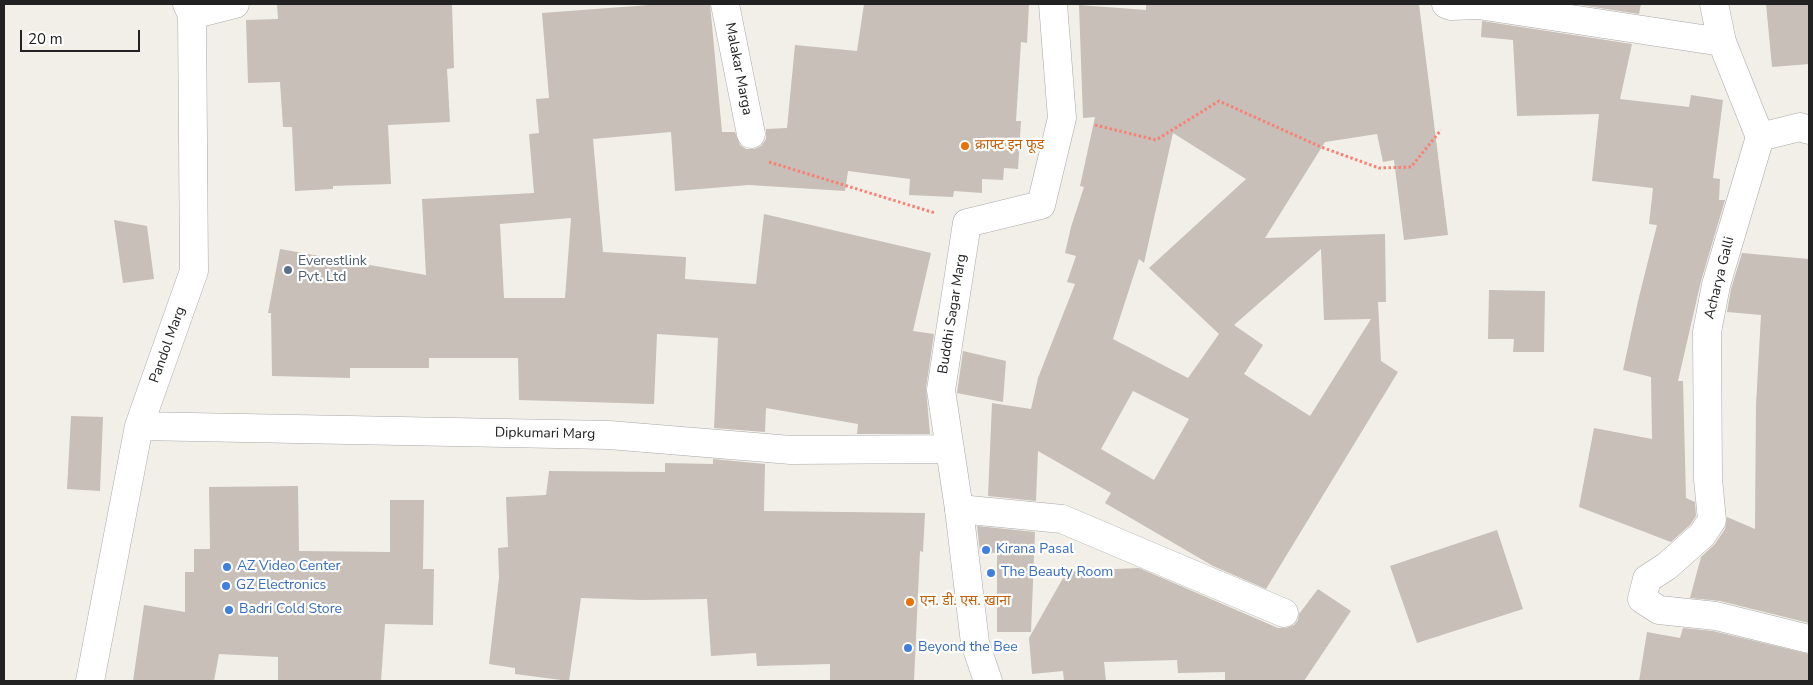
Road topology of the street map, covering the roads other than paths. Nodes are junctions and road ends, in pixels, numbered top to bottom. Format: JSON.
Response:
{"nodes":[{"id":1,"x":235,"y":4,"type":"edge"},
{"id":2,"x":725,"y":4,"type":"edge"},
{"id":3,"x":1053,"y":4,"type":"edge"},
{"id":4,"x":1446,"y":4,"type":"edge"},
{"id":5,"x":1714,"y":4,"type":"edge"},
{"id":6,"x":189,"y":10,"type":"edge"},
{"id":7,"x":1722,"y":42,"type":"junction"},
{"id":8,"x":1809,"y":130,"type":"edge"},
{"id":9,"x":751,"y":134,"type":"road end"},
{"id":10,"x":1760,"y":137,"type":"junction"},
{"id":11,"x":139,"y":426,"type":"junction"},
{"id":12,"x":950,"y":449,"type":"junction"},
{"id":13,"x":959,"y":509,"type":"junction"},
{"id":14,"x":1284,"y":613,"type":"dead end"},
{"id":15,"x":1809,"y":639,"type":"edge"},
{"id":16,"x":90,"y":681,"type":"edge"},
{"id":17,"x":988,"y":681,"type":"edge"}],
"edges":[{"from":1,"to":6,"type":"street"},
{"from":2,"to":9,"type":"street","name":"Malakar Marga"},
{"from":3,"to":12,"type":"street","name":"Buddhi Sagar Marg"},
{"from":4,"to":7,"type":"street"},
{"from":5,"to":7,"type":"street"},
{"from":6,"to":11,"type":"street","name":"Pandol Marg"},
{"from":7,"to":10,"type":"street"},
{"from":8,"to":10,"type":"street"},
{"from":10,"to":15,"type":"street","name":"Acharya Galli"},
{"from":11,"to":12,"type":"street","name":"Dipkumari Marg"},
{"from":11,"to":16,"type":"street","name":"Pandol Marg"},
{"from":12,"to":13,"type":"street","name":"Buddhi Sagar Marg"},
{"from":13,"to":14,"type":"street"},
{"from":13,"to":17,"type":"street","name":"Buddhi Sagar Marg"}]}
